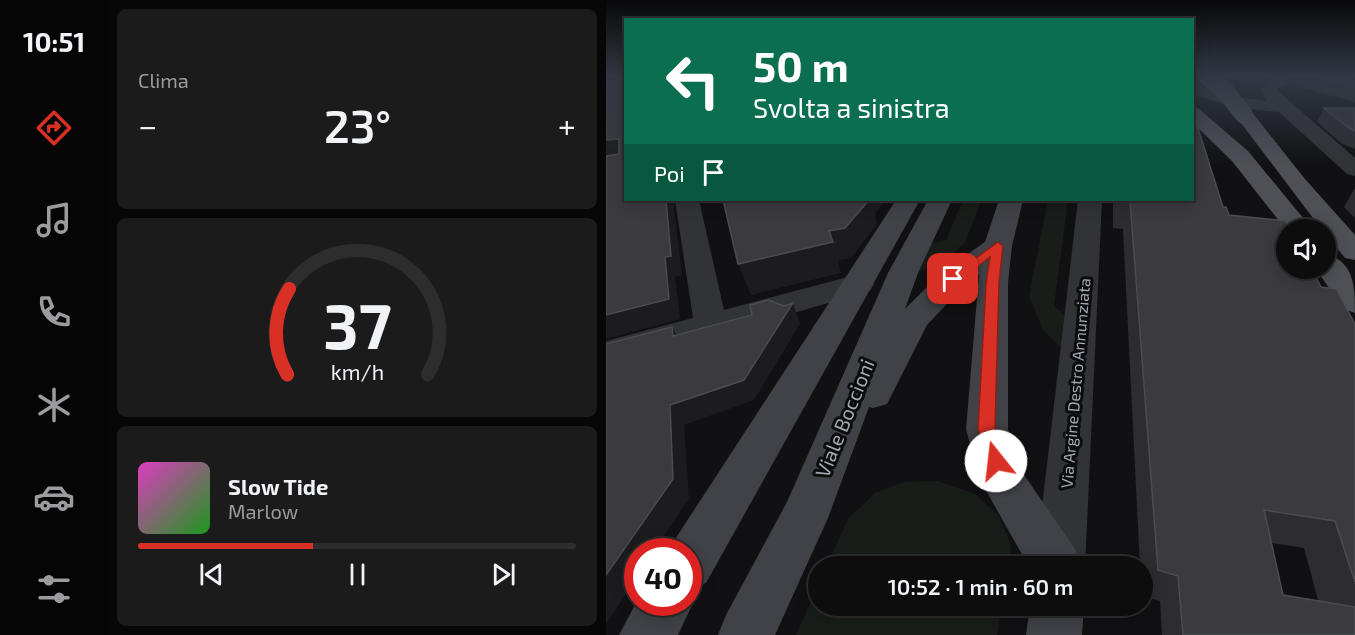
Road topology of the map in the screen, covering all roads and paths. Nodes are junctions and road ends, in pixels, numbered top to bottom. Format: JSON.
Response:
{"nodes":[{"id":1,"x":1237,"y":107,"type":"edge"},
{"id":2,"x":1271,"y":107,"type":"edge"},
{"id":3,"x":1282,"y":107,"type":"joint"},
{"id":4,"x":1194,"y":114,"type":"edge"},
{"id":5,"x":1355,"y":169,"type":"edge"},
{"id":6,"x":687,"y":201,"type":"edge"},
{"id":7,"x":907,"y":201,"type":"edge"},
{"id":8,"x":939,"y":201,"type":"edge"},
{"id":9,"x":1011,"y":201,"type":"edge"},
{"id":10,"x":1090,"y":201,"type":"edge"},
{"id":11,"x":1291,"y":219,"type":"edge"},
{"id":12,"x":998,"y":246,"type":"junction"},
{"id":13,"x":1355,"y":252,"type":"edge"},
{"id":14,"x":1336,"y":276,"type":"edge"},
{"id":15,"x":859,"y":284,"type":"junction"},
{"id":16,"x":1355,"y":302,"type":"edge"},
{"id":17,"x":711,"y":324,"type":"junction"},
{"id":18,"x":606,"y":354,"type":"edge"},
{"id":19,"x":804,"y":518,"type":"junction"},
{"id":20,"x":702,"y":543,"type":"edge"},
{"id":21,"x":1051,"y":556,"type":"edge"},
{"id":22,"x":1059,"y":556,"type":"edge"},
{"id":23,"x":658,"y":616,"type":"edge"},
{"id":24,"x":1056,"y":616,"type":"edge"},
{"id":25,"x":646,"y":635,"type":"edge"},
{"id":26,"x":746,"y":635,"type":"edge"},
{"id":27,"x":1054,"y":635,"type":"edge"}],
"edges":[{"from":1,"to":13,"type":"main road","bridge":true},
{"from":2,"to":3,"type":"street"},
{"from":3,"to":5,"type":"street"},
{"from":4,"to":11,"type":"main road"},
{"from":6,"to":17,"type":"street"},
{"from":7,"to":15,"type":"street"},
{"from":8,"to":19,"type":"street","name":"Viale Boccioni"},
{"from":9,"to":12,"type":"street","name":"Via Argine Destro Annunziata"},
{"from":10,"to":22,"type":"street","name":"Via Argine Destro Annunziata"},
{"from":12,"to":19,"type":"street"},
{"from":12,"to":21,"type":"street","name":"Via Argine Destro Annunziata"},
{"from":14,"to":16,"type":"main road"},
{"from":15,"to":17,"type":"street"},
{"from":15,"to":20,"type":"street"},
{"from":17,"to":18,"type":"street"},
{"from":19,"to":26,"type":"street","name":"Viale Boccioni"},
{"from":23,"to":25,"type":"street"},
{"from":24,"to":27,"type":"street"}]}
